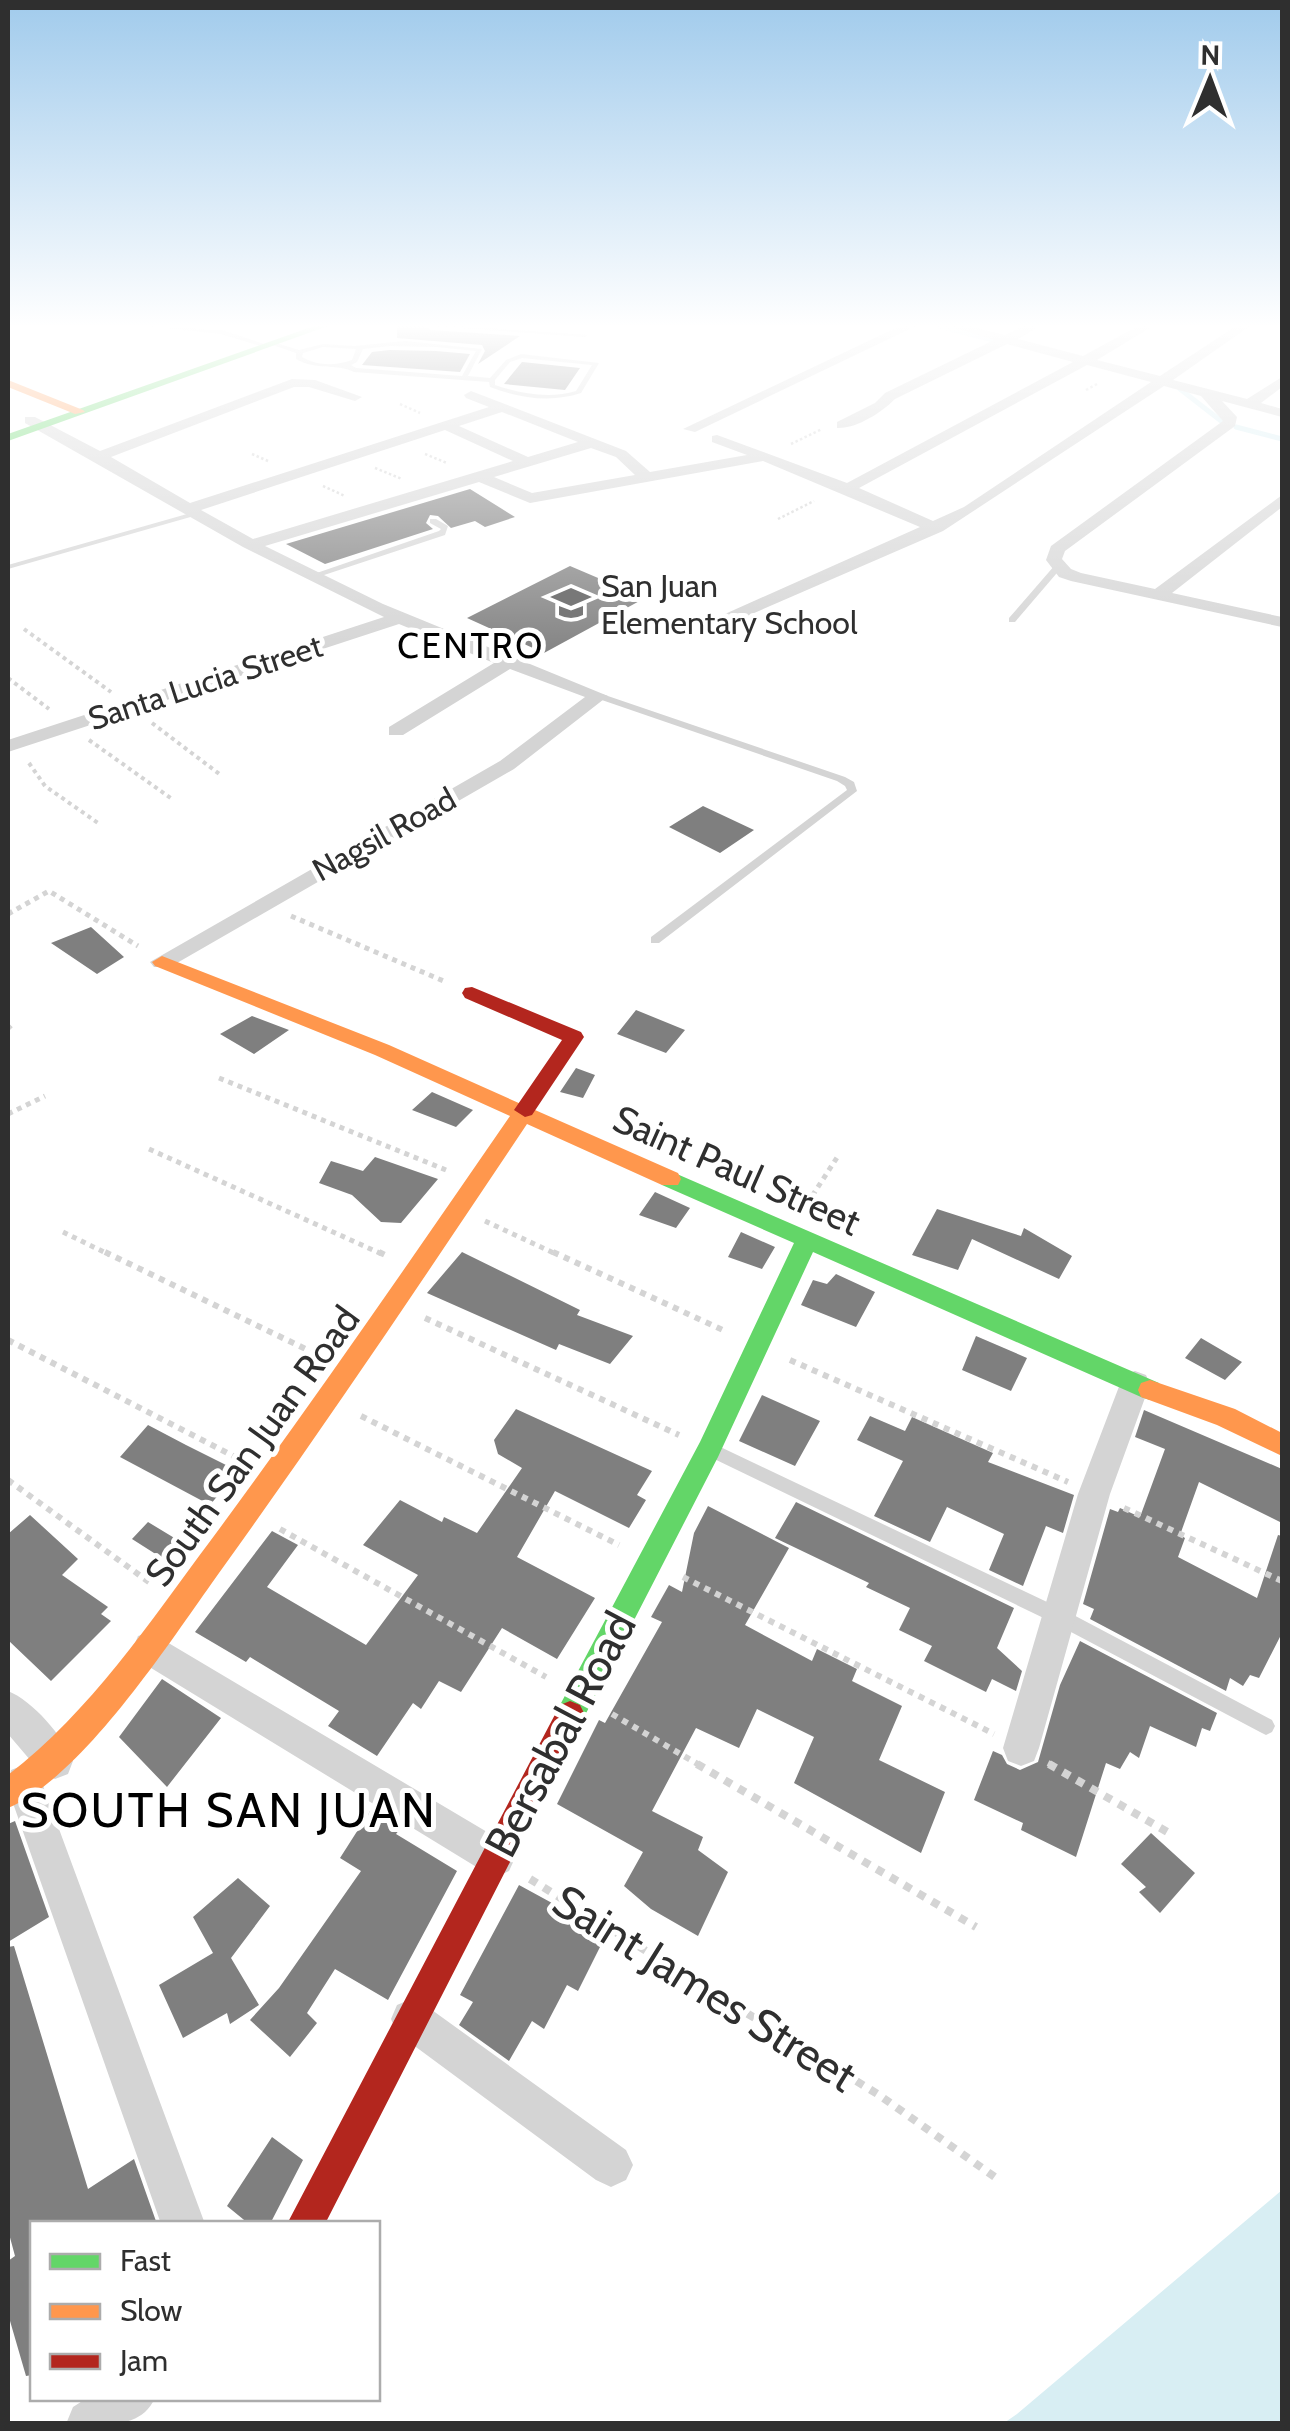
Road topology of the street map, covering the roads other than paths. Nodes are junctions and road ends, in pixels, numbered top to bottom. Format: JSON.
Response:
{"nodes":[{"id":1,"x":63,"y":439,"type":"edge"},
{"id":2,"x":144,"y":439,"type":"edge"},
{"id":3,"x":404,"y":439,"type":"edge"},
{"id":4,"x":476,"y":439,"type":"edge"},
{"id":5,"x":579,"y":439,"type":"edge"},
{"id":6,"x":719,"y":439,"type":"edge"},
{"id":7,"x":931,"y":439,"type":"edge"},
{"id":8,"x":1075,"y":439,"type":"edge"},
{"id":9,"x":1207,"y":439,"type":"edge"},
{"id":10,"x":591,"y":444,"type":"junction"},
{"id":11,"x":102,"y":455,"type":"junction"},
{"id":12,"x":761,"y":457,"type":"junction"},
{"id":13,"x":527,"y":462,"type":"junction"},
{"id":14,"x":479,"y":476,"type":"junction"},
{"id":15,"x":646,"y":476,"type":"junction"},
{"id":16,"x":846,"y":487,"type":"junction"},
{"id":17,"x":1282,"y":500,"type":"edge"},
{"id":18,"x":193,"y":511,"type":"junction"},
{"id":19,"x":434,"y":520,"type":"dead end"},
{"id":20,"x":937,"y":528,"type":"junction"},
{"id":21,"x":251,"y":545,"type":"junction"},
{"id":22,"x":8,"y":566,"type":"edge"},
{"id":23,"x":1058,"y":568,"type":"junction"},
{"id":24,"x":312,"y":576,"type":"junction"},
{"id":25,"x":1158,"y":594,"type":"junction"},
{"id":26,"x":402,"y":617,"type":"junction"},
{"id":27,"x":1012,"y":620,"type":"dead end"},
{"id":28,"x":722,"y":622,"type":"dead end"},
{"id":29,"x":1282,"y":622,"type":"edge"},
{"id":30,"x":507,"y":663,"type":"junction"},
{"id":31,"x":599,"y":696,"type":"junction"},
{"id":32,"x":396,"y":730,"type":"dead end"},
{"id":33,"x":11,"y":745,"type":"edge"},
{"id":34,"x":655,"y":940,"type":"dead end"},
{"id":35,"x":162,"y":962,"type":"joint"},
{"id":36,"x":472,"y":993,"type":"road end"},
{"id":37,"x":522,"y":1112,"type":"junction"},
{"id":38,"x":798,"y":1236,"type":"junction"},
{"id":39,"x":1136,"y":1384,"type":"junction"},
{"id":40,"x":1282,"y":1445,"type":"edge"},
{"id":41,"x":708,"y":1449,"type":"junction"},
{"id":42,"x":1060,"y":1617,"type":"junction"},
{"id":43,"x":150,"y":1648,"type":"junction"},
{"id":44,"x":8,"y":1708,"type":"edge"},
{"id":45,"x":1266,"y":1726,"type":"dead end"},
{"id":46,"x":1021,"y":1748,"type":"road end"},
{"id":47,"x":29,"y":1779,"type":"edge"},
{"id":48,"x":496,"y":1858,"type":"junction"},
{"id":49,"x":411,"y":2019,"type":"junction"},
{"id":50,"x":612,"y":2165,"type":"dead end"},
{"id":51,"x":182,"y":2221,"type":"edge"},
{"id":52,"x":307,"y":2221,"type":"edge"},
{"id":53,"x":127,"y":2401,"type":"edge"},
{"id":54,"x":90,"y":2424,"type":"edge"}],
"edges":[{"from":1,"to":11,"type":"street"},
{"from":2,"to":11,"type":"street"},
{"from":3,"to":18,"type":"street"},
{"from":4,"to":13,"type":"street"},
{"from":5,"to":10,"type":"street"},
{"from":6,"to":12,"type":"street"},
{"from":7,"to":16,"type":"street"},
{"from":8,"to":20,"type":"street"},
{"from":9,"to":23,"type":"street"},
{"from":10,"to":13,"type":"street"},
{"from":10,"to":15,"type":"street"},
{"from":11,"to":18,"type":"street"},
{"from":12,"to":15,"type":"street"},
{"from":12,"to":16,"type":"street"},
{"from":13,"to":14,"type":"street"},
{"from":14,"to":15,"type":"street"},
{"from":14,"to":21,"type":"street"},
{"from":16,"to":20,"type":"street"},
{"from":17,"to":25,"type":"street"},
{"from":18,"to":21,"type":"street"},
{"from":18,"to":22,"type":"lane"},
{"from":19,"to":24,"type":"lane"},
{"from":20,"to":28,"type":"street"},
{"from":21,"to":24,"type":"street"},
{"from":23,"to":25,"type":"street"},
{"from":23,"to":27,"type":"lane"},
{"from":24,"to":26,"type":"street"},
{"from":25,"to":29,"type":"street"},
{"from":26,"to":30,"type":"street"},
{"from":26,"to":33,"type":"street","name":"Santa Lucia Street"},
{"from":30,"to":31,"type":"street"},
{"from":30,"to":32,"type":"street"},
{"from":31,"to":34,"type":"lane"},
{"from":31,"to":35,"type":"street","name":"Nagsil Road"},
{"from":35,"to":37,"type":"street","name":"Saint Paul Street"},
{"from":36,"to":37,"type":"street","name":"South San Juan Road"},
{"from":37,"to":38,"type":"street","name":"Saint Paul Street"},
{"from":37,"to":43,"type":"street","name":"South San Juan Road"},
{"from":38,"to":39,"type":"street","name":"Saint Paul Street"},
{"from":38,"to":41,"type":"street","name":"Bersabal Road"},
{"from":39,"to":40,"type":"street","name":"Saint Paul Street"},
{"from":39,"to":42,"type":"street"},
{"from":41,"to":42,"type":"lane"},
{"from":41,"to":48,"type":"street","name":"Bersabal Road"},
{"from":42,"to":45,"type":"lane"},
{"from":42,"to":46,"type":"street"},
{"from":43,"to":47,"type":"street","name":"South San Juan Road"},
{"from":43,"to":48,"type":"street"},
{"from":44,"to":47,"type":"street"},
{"from":47,"to":51,"type":"street"},
{"from":48,"to":49,"type":"street","name":"Bersabal Road"},
{"from":49,"to":50,"type":"street"},
{"from":49,"to":52,"type":"street","name":"Bersabal Road"},
{"from":53,"to":54,"type":"street"}]}
